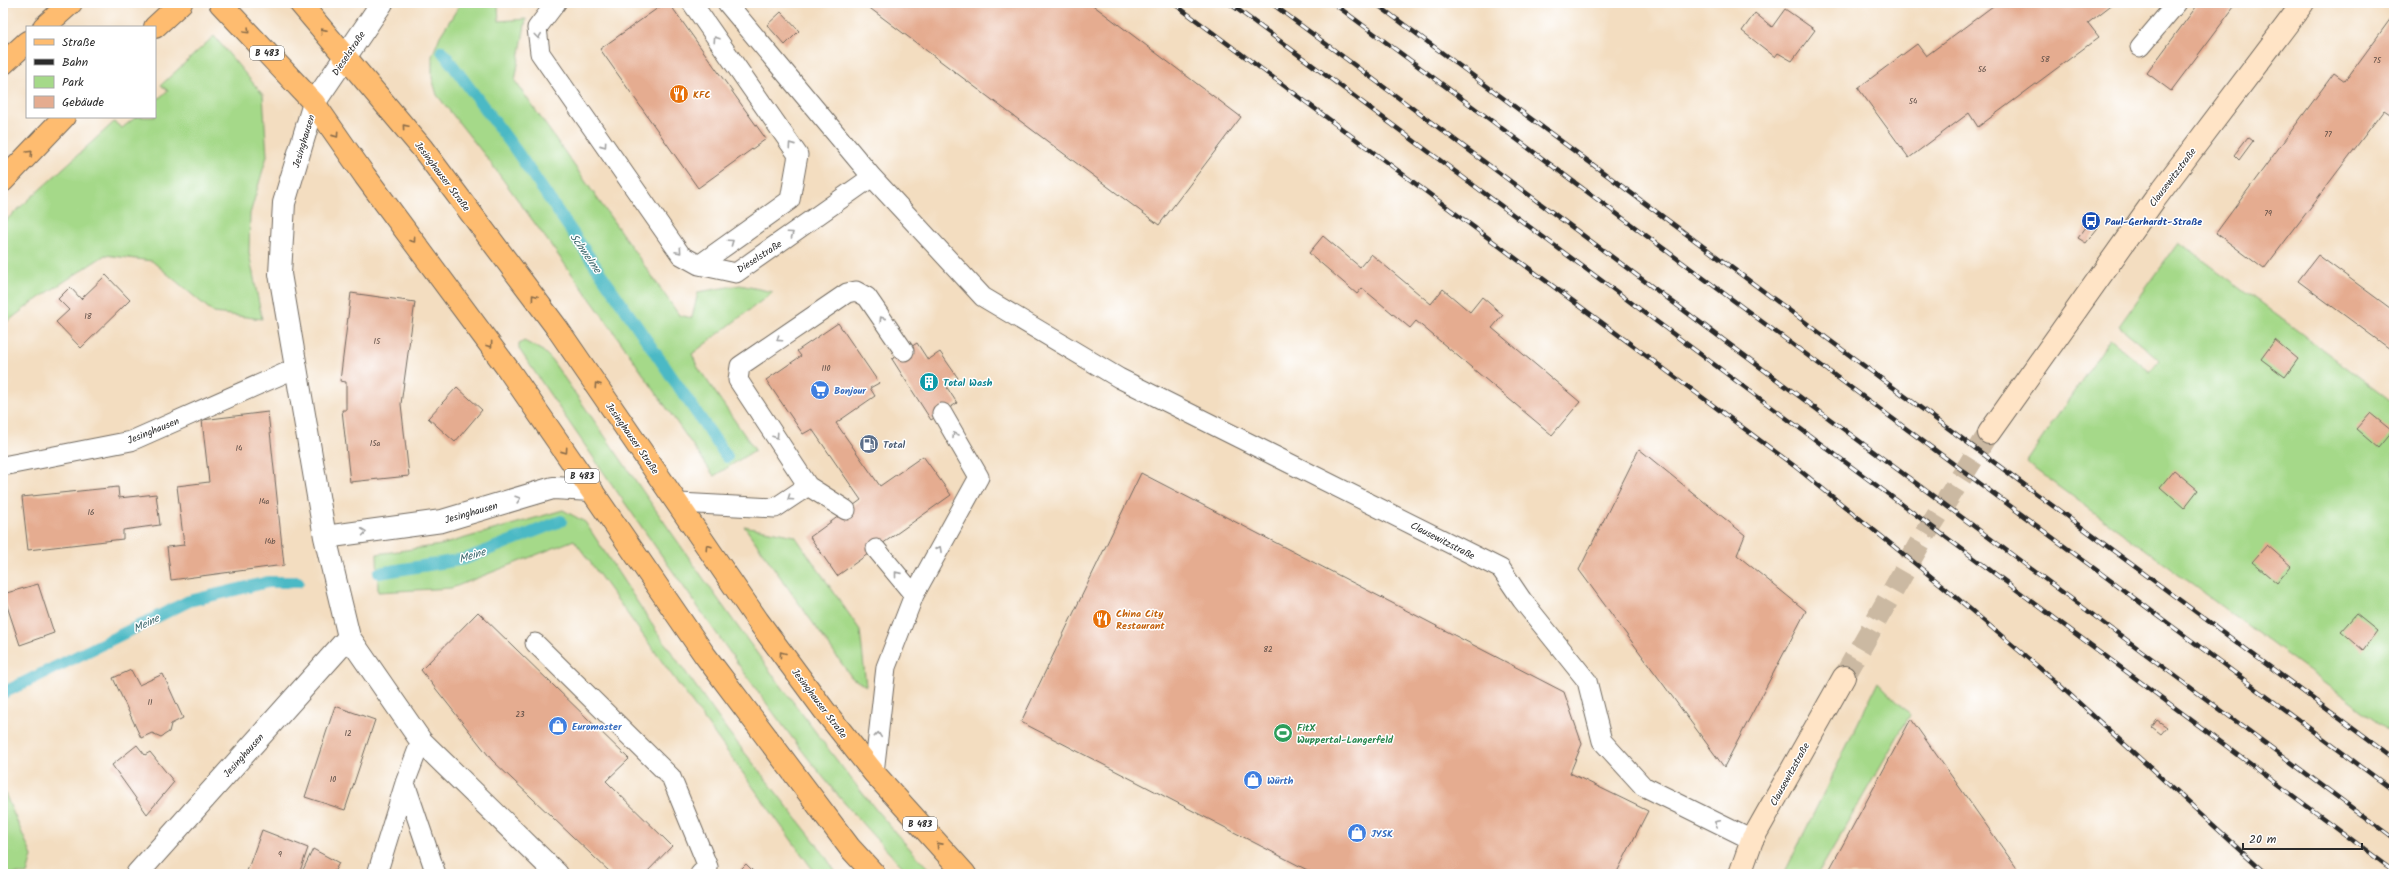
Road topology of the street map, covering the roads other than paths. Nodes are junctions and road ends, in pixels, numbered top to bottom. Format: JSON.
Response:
{"nodes":[{"id":1,"x":71,"y":3,"type":"edge"},
{"id":2,"x":181,"y":3,"type":"edge"},
{"id":3,"x":220,"y":3,"type":"edge"},
{"id":4,"x":300,"y":3,"type":"edge"},
{"id":5,"x":382,"y":3,"type":"edge"},
{"id":6,"x":556,"y":3,"type":"edge"},
{"id":7,"x":692,"y":3,"type":"edge"},
{"id":8,"x":727,"y":3,"type":"edge"},
{"id":9,"x":2177,"y":3,"type":"edge"},
{"id":10,"x":2303,"y":3,"type":"edge"},
{"id":11,"x":45,"y":26,"type":"edge"},
{"id":12,"x":155,"y":26,"type":"edge"},
{"id":13,"x":26,"y":43,"type":"edge"},
{"id":14,"x":2140,"y":47,"type":"dead end"},
{"id":15,"x":345,"y":58,"type":"junction"},
{"id":16,"x":3,"y":64,"type":"edge"},
{"id":17,"x":314,"y":103,"type":"junction"},
{"id":18,"x":63,"y":118,"type":"edge"},
{"id":19,"x":872,"y":177,"type":"junction"},
{"id":20,"x":3,"y":181,"type":"edge"},
{"id":21,"x":699,"y":265,"type":"junction"},
{"id":22,"x":904,"y":351,"type":"dead end"},
{"id":23,"x":294,"y":369,"type":"junction"},
{"id":24,"x":942,"y":413,"type":"dead end"},
{"id":25,"x":1989,"y":433,"type":"tunnel mouth"},
{"id":26,"x":3,"y":466,"type":"edge"},
{"id":27,"x":808,"y":486,"type":"junction"},
{"id":28,"x":592,"y":490,"type":"junction"},
{"id":29,"x":679,"y":504,"type":"junction"},
{"id":30,"x":846,"y":510,"type":"dead end"},
{"id":31,"x":325,"y":537,"type":"junction"},
{"id":32,"x":876,"y":549,"type":"dead end"},
{"id":33,"x":914,"y":595,"type":"junction"},
{"id":34,"x":349,"y":637,"type":"junction"},
{"id":35,"x":535,"y":643,"type":"dead end"},
{"id":36,"x":1844,"y":677,"type":"tunnel mouth"},
{"id":37,"x":421,"y":741,"type":"junction"},
{"id":38,"x":874,"y":773,"type":"junction"},
{"id":39,"x":405,"y":783,"type":"junction"},
{"id":40,"x":1752,"y":840,"type":"junction"},
{"id":41,"x":137,"y":874,"type":"edge"},
{"id":42,"x":377,"y":874,"type":"edge"},
{"id":43,"x":436,"y":874,"type":"edge"},
{"id":44,"x":556,"y":874,"type":"edge"},
{"id":45,"x":700,"y":874,"type":"edge"},
{"id":46,"x":874,"y":874,"type":"edge"},
{"id":47,"x":965,"y":874,"type":"edge"},
{"id":48,"x":1740,"y":874,"type":"edge"}],
"edges":[{"from":1,"to":11,"type":"main road"},
{"from":2,"to":12,"type":"main road"},
{"from":3,"to":17,"type":"main road","number":"B 483","one_way":true},
{"from":15,"to":4,"type":"main road","name":"Jesinghauser Straße","number":"B 483","one_way":true},
{"from":5,"to":15,"type":"street","name":"Dieselstraße"},
{"from":6,"to":21,"type":"lane","name":"Dieselstraße","one_way":true},
{"from":21,"to":7,"type":"lane","one_way":true},
{"from":8,"to":19,"type":"lane"},
{"from":9,"to":14,"type":"lane"},
{"from":10,"to":25,"type":"street","name":"Clausewitzstraße"},
{"from":13,"to":16,"type":"main road"},
{"from":15,"to":17,"type":"street","name":"Dieselstraße"},
{"from":29,"to":15,"type":"main road","name":"Jesinghauser Straße","number":"B 483","one_way":true},
{"from":17,"to":23,"type":"street","name":"Jesinghausen"},
{"from":17,"to":28,"type":"main road","number":"B 483","one_way":true},
{"from":20,"to":18,"type":"main road","one_way":true},
{"from":21,"to":19,"type":"lane","name":"Dieselstraße","one_way":true},
{"from":40,"to":19,"type":"lane","name":"Clausewitzstraße","one_way":true},
{"from":22,"to":27,"type":"lane","one_way":true},
{"from":23,"to":26,"type":"lane","name":"Jesinghausen"},
{"from":23,"to":31,"type":"street","name":"Jesinghausen"},
{"from":33,"to":24,"type":"lane","one_way":true},
{"from":27,"to":29,"type":"lane","one_way":true},
{"from":27,"to":30,"type":"lane"},
{"from":31,"to":28,"type":"street","name":"Jesinghausen","one_way":true},
{"from":28,"to":46,"type":"main road","number":"B 483"},
{"from":38,"to":29,"type":"main road","name":"Jesinghauser Straße","number":"B 483","one_way":true},
{"from":31,"to":34,"type":"street","name":"Jesinghausen"},
{"from":33,"to":32,"type":"lane","one_way":true},
{"from":38,"to":33,"type":"lane","one_way":true},
{"from":34,"to":37,"type":"street","name":"Jesinghausen"},
{"from":34,"to":41,"type":"street","name":"Jesinghausen"},
{"from":35,"to":45,"type":"lane"},
{"from":36,"to":40,"type":"street","name":"Clausewitzstraße"},
{"from":37,"to":39,"type":"lane"},
{"from":37,"to":44,"type":"street","name":"Jesinghausen"},
{"from":47,"to":38,"type":"main road","name":"Jesinghauser Straße","number":"B 483","one_way":true},
{"from":39,"to":42,"type":"lane"},
{"from":39,"to":43,"type":"lane"},
{"from":40,"to":48,"type":"street","name":"Clausewitzstraße"}]}
